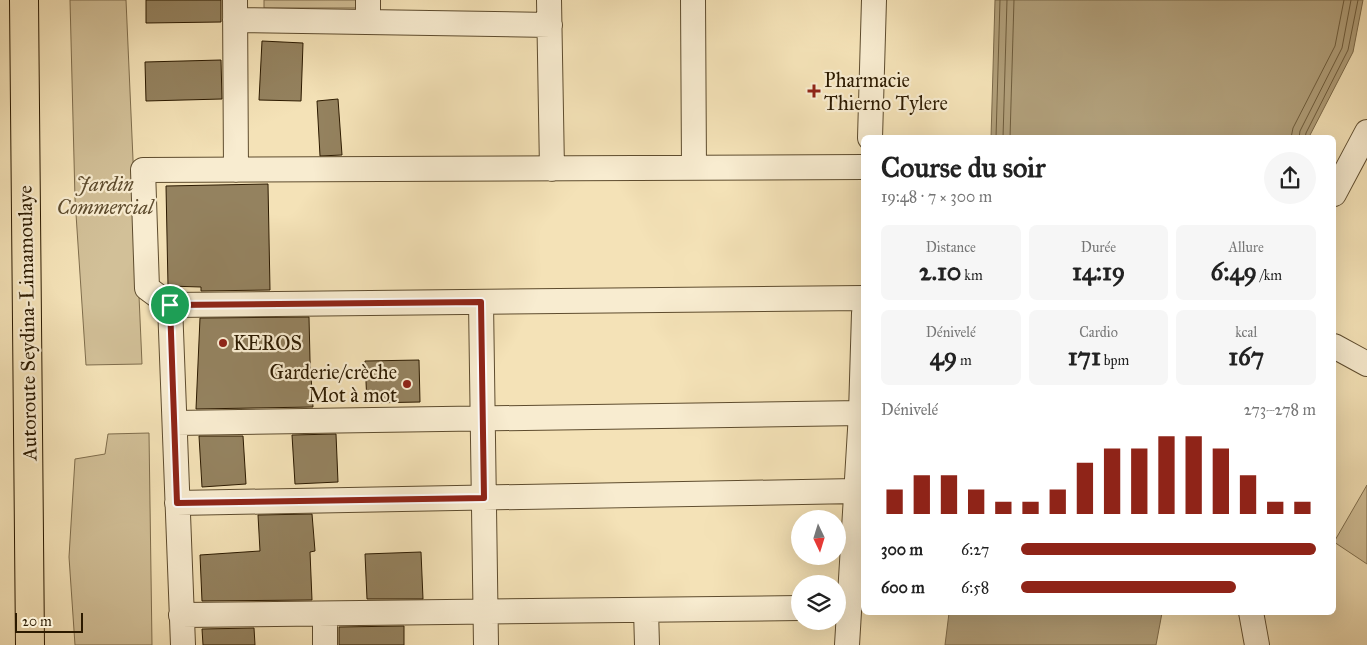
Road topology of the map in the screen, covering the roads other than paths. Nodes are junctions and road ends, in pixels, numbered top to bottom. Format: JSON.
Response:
{"nodes":[{"id":1,"x":24,"y":0,"type":"edge"},
{"id":2,"x":549,"y":0,"type":"edge"},
{"id":3,"x":693,"y":0,"type":"edge"},
{"id":4,"x":874,"y":0,"type":"edge"},
{"id":5,"x":235,"y":10,"type":"edge"},
{"id":6,"x":368,"y":11,"type":"edge"},
{"id":7,"x":550,"y":25,"type":"junction"},
{"id":8,"x":1367,"y":132,"type":"edge"},
{"id":9,"x":870,"y":135,"type":"edge"},
{"id":10,"x":861,"y":167,"type":"edge"},
{"id":11,"x":694,"y":168,"type":"junction"},
{"id":12,"x":552,"y":169,"type":"junction"},
{"id":13,"x":236,"y":170,"type":"junction"},
{"id":14,"x":1336,"y":190,"type":"edge"},
{"id":15,"x":861,"y":298,"type":"edge"},
{"id":16,"x":481,"y":302,"type":"junction"},
{"id":17,"x":170,"y":305,"type":"junction"},
{"id":18,"x":1336,"y":347,"type":"edge"},
{"id":19,"x":1367,"y":364,"type":"edge"},
{"id":20,"x":861,"y":414,"type":"joint"},
{"id":21,"x":483,"y":420,"type":"junction"},
{"id":22,"x":175,"y":423,"type":"junction"},
{"id":23,"x":856,"y":491,"type":"junction"},
{"id":24,"x":484,"y":498,"type":"junction"},
{"id":25,"x":177,"y":503,"type":"junction"},
{"id":26,"x":846,"y":580,"type":"edge"},
{"id":27,"x":791,"y":608,"type":"edge"},
{"id":28,"x":646,"y":610,"type":"junction"},
{"id":29,"x":486,"y":612,"type":"junction"},
{"id":30,"x":325,"y":614,"type":"junction"},
{"id":31,"x":182,"y":615,"type":"junction"},
{"id":32,"x":1252,"y":615,"type":"edge"},
{"id":33,"x":845,"y":630,"type":"edge"},
{"id":34,"x":30,"y":645,"type":"edge"},
{"id":35,"x":182,"y":645,"type":"edge"},
{"id":36,"x":325,"y":645,"type":"edge"},
{"id":37,"x":486,"y":645,"type":"edge"},
{"id":38,"x":647,"y":645,"type":"edge"},
{"id":39,"x":847,"y":645,"type":"edge"},
{"id":40,"x":1257,"y":645,"type":"edge"}],
"edges":[{"from":1,"to":34,"type":"highway","name":"Autoroute Seydina-Limamoulaye"},
{"from":2,"to":7,"type":"street"},
{"from":3,"to":11,"type":"street"},
{"from":4,"to":9,"type":"street"},
{"from":5,"to":6,"type":"street"},
{"from":5,"to":13,"type":"street"},
{"from":6,"to":7,"type":"street"},
{"from":7,"to":12,"type":"street"},
{"from":8,"to":14,"type":"street"},
{"from":10,"to":11,"type":"street"},
{"from":11,"to":12,"type":"street"},
{"from":12,"to":13,"type":"street"},
{"from":13,"to":17,"type":"street"},
{"from":15,"to":16,"type":"street"},
{"from":16,"to":17,"type":"street"},
{"from":16,"to":21,"type":"street"},
{"from":17,"to":22,"type":"street"},
{"from":18,"to":19,"type":"street"},
{"from":20,"to":21,"type":"street"},
{"from":20,"to":23,"type":"street"},
{"from":21,"to":22,"type":"street"},
{"from":21,"to":24,"type":"street"},
{"from":22,"to":25,"type":"street"},
{"from":23,"to":24,"type":"street"},
{"from":23,"to":26,"type":"street"},
{"from":24,"to":25,"type":"street"},
{"from":24,"to":29,"type":"street"},
{"from":25,"to":31,"type":"street"},
{"from":27,"to":28,"type":"street"},
{"from":28,"to":29,"type":"street"},
{"from":28,"to":38,"type":"street"},
{"from":29,"to":30,"type":"street"},
{"from":29,"to":37,"type":"street"},
{"from":30,"to":31,"type":"street"},
{"from":30,"to":36,"type":"street"},
{"from":31,"to":35,"type":"street"},
{"from":32,"to":40,"type":"street"},
{"from":33,"to":39,"type":"street"}]}
